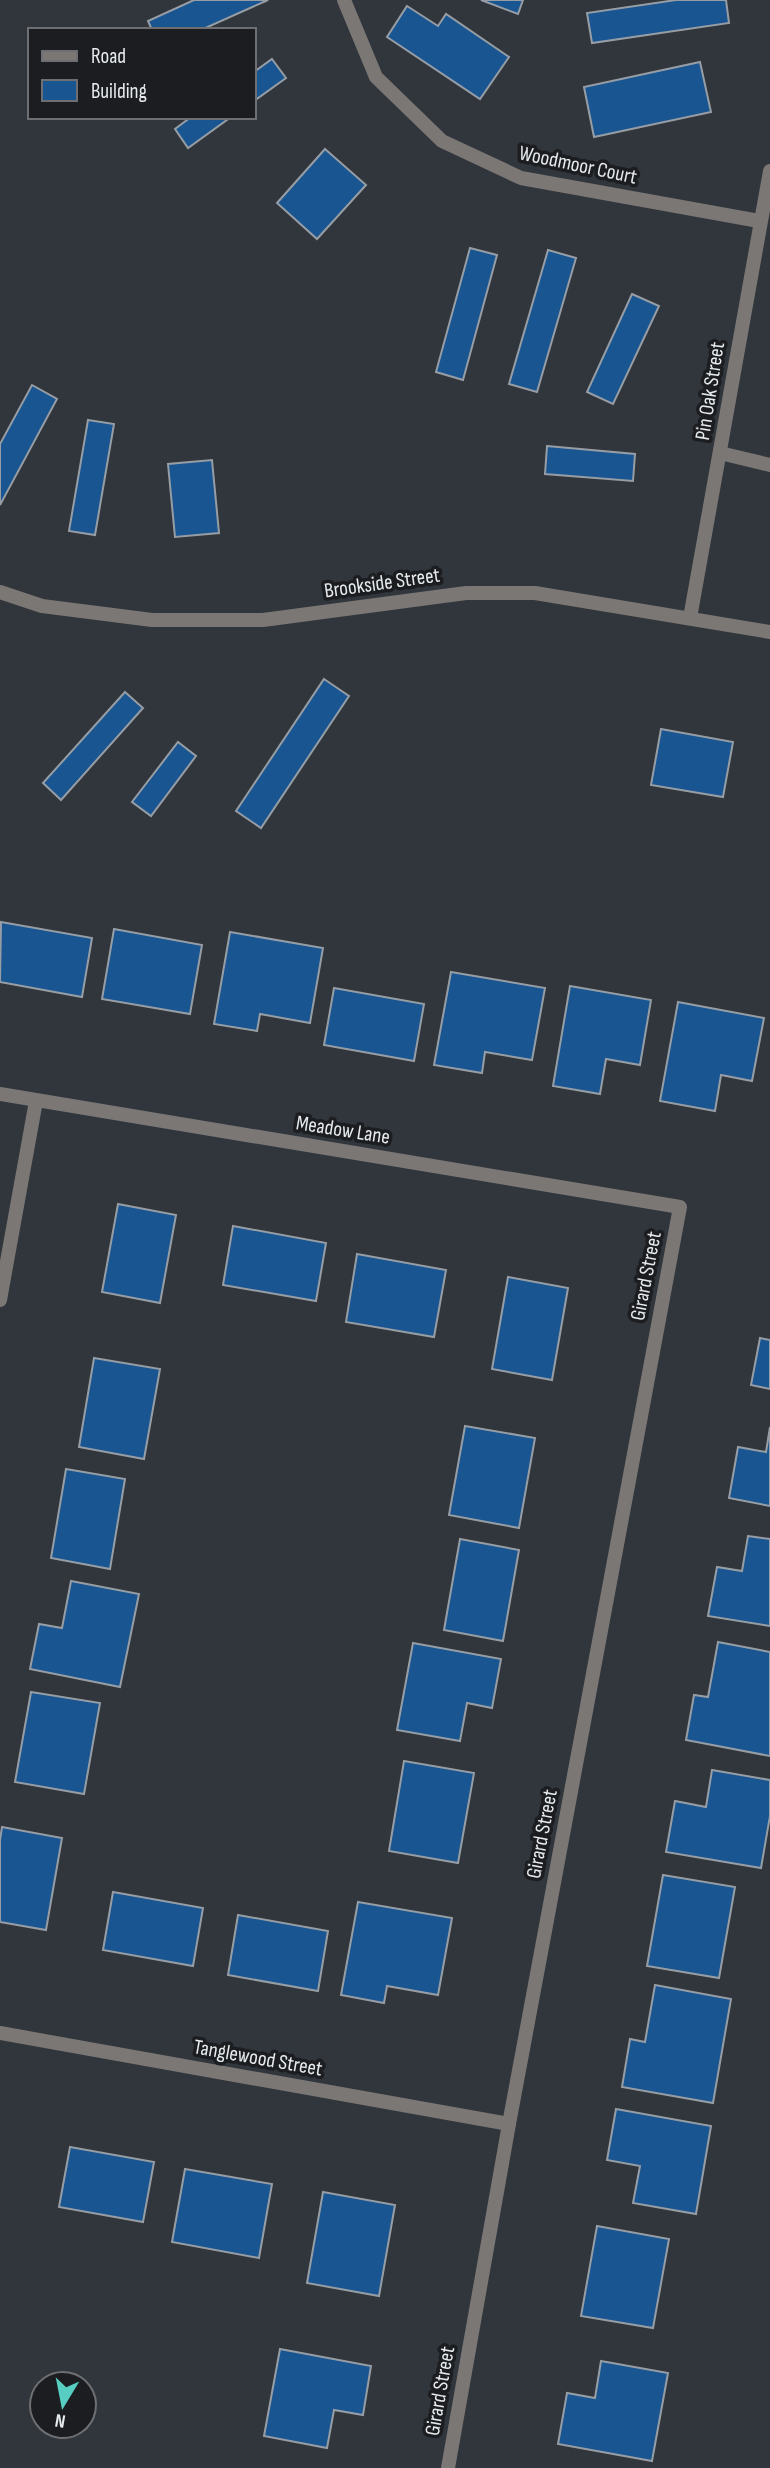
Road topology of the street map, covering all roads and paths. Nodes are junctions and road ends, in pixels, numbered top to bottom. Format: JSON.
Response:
{"nodes":[{"id":1,"x":344,"y":0,"type":"edge"},
{"id":2,"x":770,"y":171,"type":"edge"},
{"id":3,"x":759,"y":222,"type":"junction"},
{"id":4,"x":720,"y":453,"type":"junction"},
{"id":5,"x":770,"y":465,"type":"edge"},
{"id":6,"x":0,"y":592,"type":"edge"},
{"id":7,"x":690,"y":618,"type":"junction"},
{"id":8,"x":770,"y":632,"type":"edge"},
{"id":9,"x":0,"y":1094,"type":"edge"},
{"id":10,"x":36,"y":1101,"type":"junction"},
{"id":11,"x":680,"y":1207,"type":"joint"},
{"id":12,"x":0,"y":1300,"type":"edge"},
{"id":13,"x":0,"y":2033,"type":"edge"},
{"id":14,"x":509,"y":2124,"type":"junction"},
{"id":15,"x":448,"y":2468,"type":"edge"}],
"edges":[{"from":1,"to":3,"type":"street","name":"Woodmoor Court"},
{"from":2,"to":3,"type":"street","name":"Pin Oak Street"},
{"from":3,"to":4,"type":"street","name":"Pin Oak Street"},
{"from":4,"to":5,"type":"street"},
{"from":4,"to":7,"type":"street","name":"Pin Oak Street"},
{"from":6,"to":7,"type":"street","name":"Brookside Street"},
{"from":7,"to":8,"type":"street","name":"Brookside Street"},
{"from":9,"to":10,"type":"street","name":"Meadow Lane"},
{"from":10,"to":11,"type":"street","name":"Meadow Lane"},
{"from":10,"to":12,"type":"street"},
{"from":11,"to":14,"type":"street","name":"Girard Street"},
{"from":13,"to":14,"type":"street","name":"Tanglewood Street"},
{"from":14,"to":15,"type":"street","name":"Girard Street"}]}
